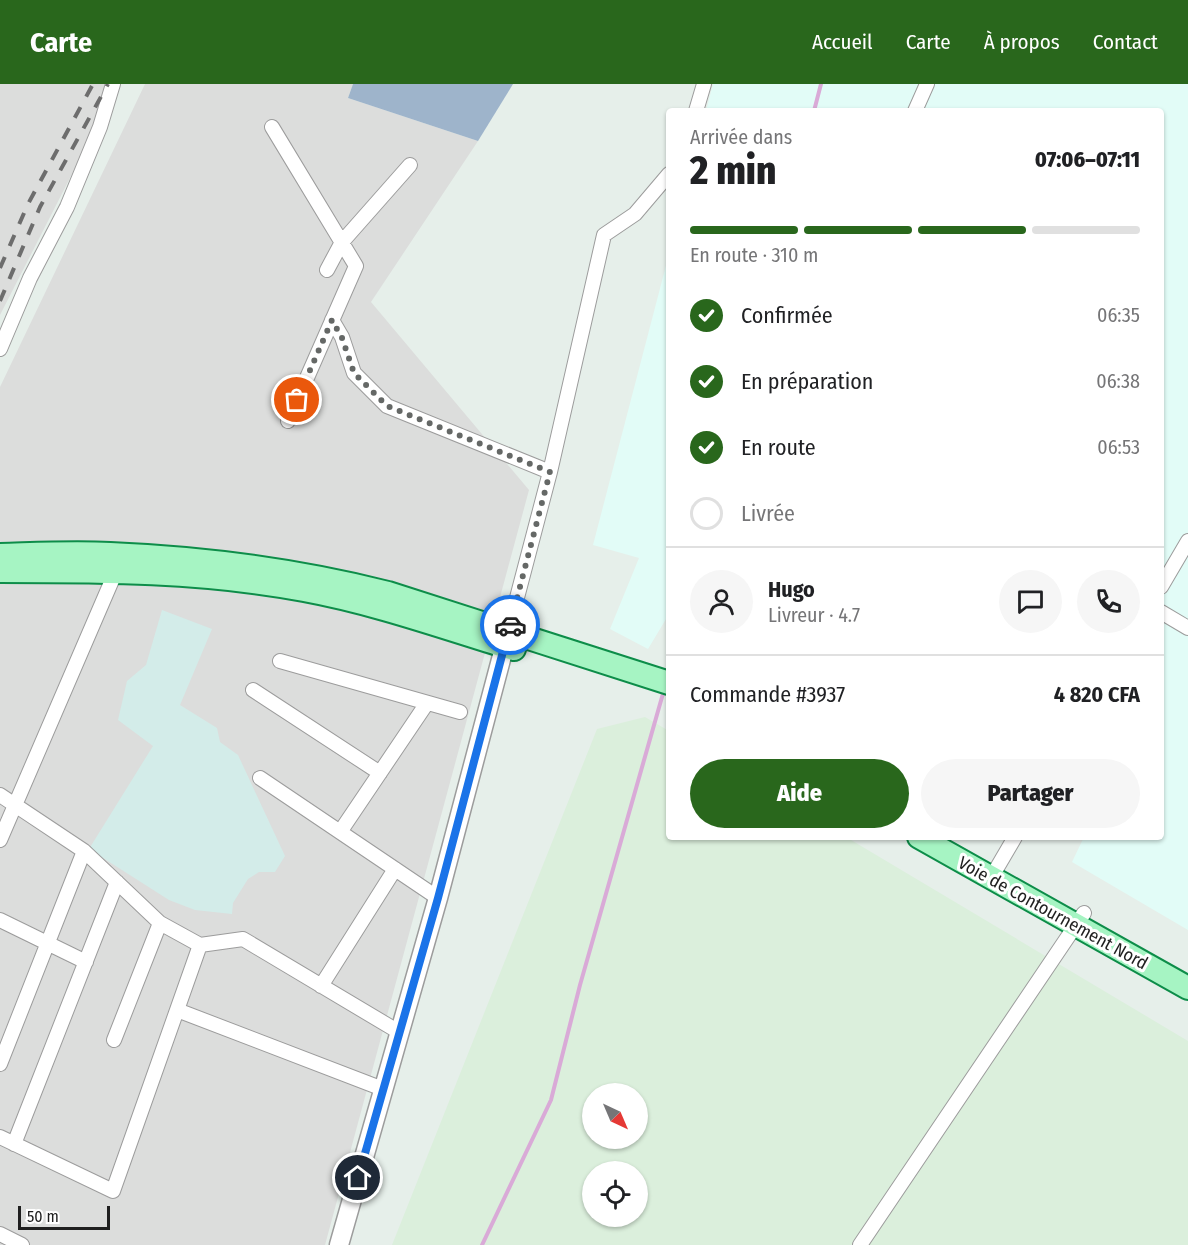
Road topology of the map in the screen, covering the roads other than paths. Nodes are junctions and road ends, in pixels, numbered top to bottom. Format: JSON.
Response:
{"nodes":[{"id":1,"x":113,"y":84,"type":"edge"},
{"id":2,"x":704,"y":84,"type":"edge"},
{"id":3,"x":927,"y":84,"type":"edge"},
{"id":4,"x":697,"y":108,"type":"edge"},
{"id":5,"x":916,"y":108,"type":"edge"},
{"id":6,"x":272,"y":127,"type":"dead end"},
{"id":7,"x":410,"y":165,"type":"dead end"},
{"id":8,"x":666,"y":178,"type":"edge"},
{"id":9,"x":342,"y":242,"type":"junction"},
{"id":10,"x":327,"y":270,"type":"dead end"},
{"id":11,"x":332,"y":320,"type":"junction"},
{"id":12,"x":0,"y":349,"type":"edge"},
{"id":13,"x":288,"y":421,"type":"dead end"},
{"id":14,"x":550,"y":472,"type":"junction"},
{"id":15,"x":1188,"y":541,"type":"edge"},
{"id":16,"x":0,"y":555,"type":"edge"},
{"id":17,"x":0,"y":571,"type":"edge"},
{"id":18,"x":116,"y":571,"type":"junction"},
{"id":19,"x":1164,"y":582,"type":"edge"},
{"id":20,"x":1164,"y":614,"type":"edge"},
{"id":21,"x":1188,"y":628,"type":"edge"},
{"id":22,"x":507,"y":639,"type":"junction"},
{"id":23,"x":280,"y":661,"type":"dead end"},
{"id":24,"x":662,"y":688,"type":"edge"},
{"id":25,"x":253,"y":690,"type":"dead end"},
{"id":26,"x":427,"y":703,"type":"junction"},
{"id":27,"x":460,"y":712,"type":"dead end"},
{"id":28,"x":380,"y":773,"type":"junction"},
{"id":29,"x":260,"y":778,"type":"dead end"},
{"id":30,"x":1,"y":793,"type":"edge"},
{"id":31,"x":15,"y":805,"type":"junction"},
{"id":32,"x":339,"y":832,"type":"junction"},
{"id":33,"x":0,"y":840,"type":"edge"},
{"id":34,"x":926,"y":840,"type":"edge"},
{"id":35,"x":954,"y":840,"type":"edge"},
{"id":36,"x":1013,"y":840,"type":"edge"},
{"id":37,"x":84,"y":851,"type":"junction"},
{"id":38,"x":395,"y":869,"type":"junction"},
{"id":39,"x":995,"y":871,"type":"junction"},
{"id":40,"x":117,"y":882,"type":"junction"},
{"id":41,"x":438,"y":898,"type":"junction"},
{"id":42,"x":0,"y":920,"type":"edge"},
{"id":43,"x":1081,"y":920,"type":"junction"},
{"id":44,"x":160,"y":923,"type":"junction"},
{"id":45,"x":48,"y":943,"type":"junction"},
{"id":46,"x":200,"y":945,"type":"junction"},
{"id":47,"x":86,"y":962,"type":"junction"},
{"id":48,"x":1188,"y":970,"type":"edge"},
{"id":49,"x":321,"y":986,"type":"junction"},
{"id":50,"x":1188,"y":988,"type":"edge"},
{"id":51,"x":177,"y":1010,"type":"junction"},
{"id":52,"x":399,"y":1032,"type":"junction"},
{"id":53,"x":114,"y":1040,"type":"dead end"},
{"id":54,"x":0,"y":1064,"type":"edge"},
{"id":55,"x":383,"y":1089,"type":"junction"},
{"id":56,"x":0,"y":1137,"type":"edge"},
{"id":57,"x":14,"y":1144,"type":"junction"},
{"id":58,"x":0,"y":1234,"type":"edge"},
{"id":59,"x":22,"y":1245,"type":"edge"},
{"id":60,"x":339,"y":1245,"type":"edge"},
{"id":61,"x":860,"y":1245,"type":"edge"}],
"edges":[{"from":1,"to":12,"type":"street"},
{"from":2,"to":4,"type":"street"},
{"from":3,"to":5,"type":"street"},
{"from":6,"to":9,"type":"street"},
{"from":7,"to":9,"type":"street"},
{"from":8,"to":14,"type":"street"},
{"from":9,"to":10,"type":"street"},
{"from":9,"to":11,"type":"street"},
{"from":11,"to":13,"type":"street"},
{"from":11,"to":14,"type":"street"},
{"from":14,"to":22,"type":"street"},
{"from":15,"to":19,"type":"street"},
{"from":16,"to":22,"type":"main road"},
{"from":17,"to":18,"type":"main road"},
{"from":18,"to":22,"type":"main road"},
{"from":18,"to":31,"type":"street"},
{"from":20,"to":21,"type":"street"},
{"from":22,"to":24,"type":"main road"},
{"from":22,"to":41,"type":"street"},
{"from":23,"to":26,"type":"street"},
{"from":25,"to":28,"type":"street"},
{"from":26,"to":27,"type":"street"},
{"from":26,"to":28,"type":"street"},
{"from":28,"to":32,"type":"street"},
{"from":29,"to":32,"type":"street"},
{"from":30,"to":31,"type":"street"},
{"from":31,"to":33,"type":"street"},
{"from":31,"to":37,"type":"street"},
{"from":32,"to":38,"type":"street"},
{"from":34,"to":39,"type":"main road","name":"Voie de Contournement Nord"},
{"from":35,"to":39,"type":"main road","name":"Voie de Contournement Nord"},
{"from":36,"to":39,"type":"street"},
{"from":37,"to":40,"type":"street"},
{"from":37,"to":45,"type":"street"},
{"from":38,"to":41,"type":"street"},
{"from":38,"to":49,"type":"street"},
{"from":39,"to":43,"type":"main road","name":"Voie de Contournement Nord"},
{"from":40,"to":44,"type":"street"},
{"from":40,"to":47,"type":"street"},
{"from":41,"to":52,"type":"street"},
{"from":42,"to":45,"type":"street"},
{"from":43,"to":48,"type":"main road","name":"Voie de Contournement Nord"},
{"from":43,"to":50,"type":"main road","name":"Voie de Contournement Nord"},
{"from":43,"to":61,"type":"street"},
{"from":44,"to":46,"type":"street"},
{"from":44,"to":53,"type":"street"},
{"from":45,"to":47,"type":"street"},
{"from":45,"to":54,"type":"street"},
{"from":46,"to":49,"type":"street"},
{"from":46,"to":51,"type":"street"},
{"from":47,"to":57,"type":"street"},
{"from":49,"to":52,"type":"street"},
{"from":51,"to":55,"type":"street"},
{"from":51,"to":57,"type":"street"},
{"from":52,"to":55,"type":"street"},
{"from":55,"to":60,"type":"street"},
{"from":56,"to":57,"type":"street"},
{"from":58,"to":59,"type":"street"}]}
